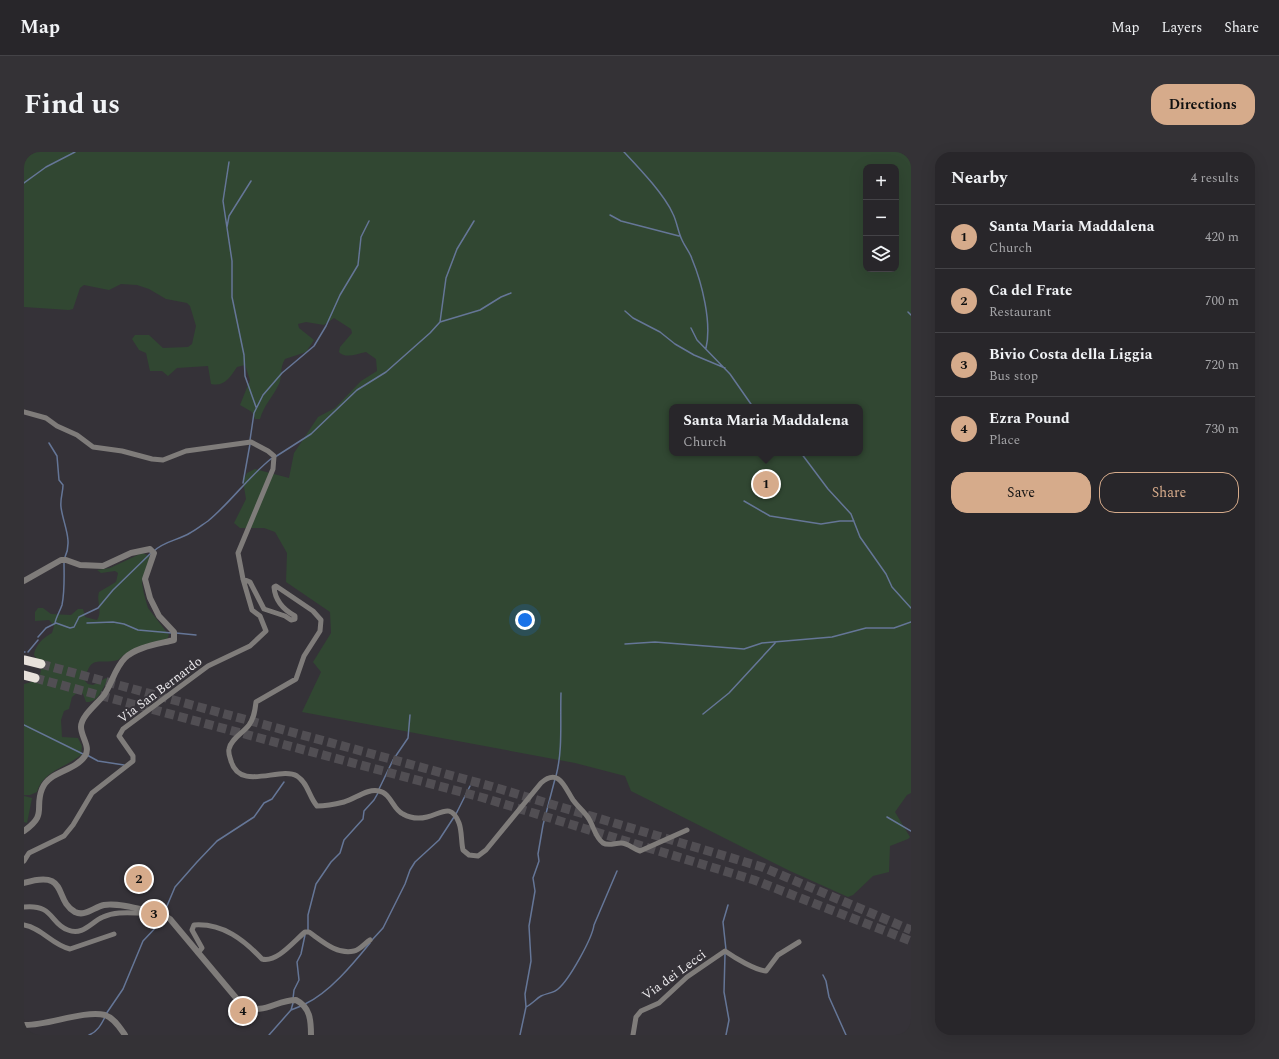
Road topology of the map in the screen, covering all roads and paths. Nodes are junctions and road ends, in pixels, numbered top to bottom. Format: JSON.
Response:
{"nodes":[{"id":1,"x":24,"y":412,"type":"edge"},
{"id":2,"x":243,"y":579,"type":"junction"},
{"id":3,"x":24,"y":581,"type":"edge"},
{"id":4,"x":26,"y":660,"type":"edge"},
{"id":5,"x":40,"y":664,"type":"tunnel mouth"},
{"id":6,"x":24,"y":675,"type":"edge"},
{"id":7,"x":35,"y":678,"type":"tunnel mouth"},
{"id":8,"x":687,"y":830,"type":"dead end"},
{"id":9,"x":24,"y":831,"type":"edge"},
{"id":10,"x":24,"y":861,"type":"edge"},
{"id":11,"x":24,"y":883,"type":"edge"},
{"id":12,"x":24,"y":907,"type":"edge"},
{"id":13,"x":153,"y":912,"type":"junction"},
{"id":14,"x":24,"y":925,"type":"edge"},
{"id":15,"x":114,"y":934,"type":"dead end"},
{"id":16,"x":370,"y":940,"type":"dead end"},
{"id":17,"x":799,"y":942,"type":"dead end"},
{"id":18,"x":198,"y":953,"type":"junction"},
{"id":19,"x":24,"y":1025,"type":"edge"},
{"id":20,"x":125,"y":1035,"type":"edge"},
{"id":21,"x":311,"y":1035,"type":"edge"},
{"id":22,"x":633,"y":1035,"type":"edge"}],
"edges":[{"from":1,"to":2,"type":"street","name":"Via San Bernardo"},
{"from":2,"to":8,"type":"street"},
{"from":2,"to":10,"type":"street","name":"Via San Bernardo"},
{"from":3,"to":9,"type":"street"},
{"from":4,"to":5,"type":"highway"},
{"from":6,"to":7,"type":"highway"},
{"from":11,"to":13,"type":"street"},
{"from":12,"to":13,"type":"street"},
{"from":13,"to":18,"type":"street"},
{"from":14,"to":15,"type":"street"},
{"from":16,"to":18,"type":"street"},
{"from":17,"to":22,"type":"street","name":"Via dei Lecci"},
{"from":18,"to":21,"type":"street"},
{"from":19,"to":20,"type":"street"}]}
